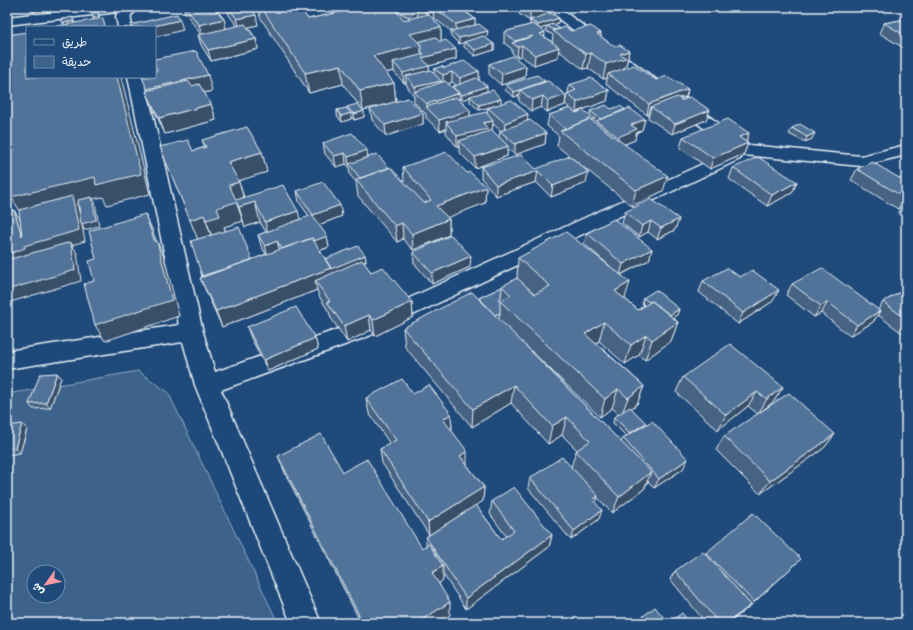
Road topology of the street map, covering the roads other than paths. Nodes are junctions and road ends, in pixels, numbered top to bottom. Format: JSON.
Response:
{"nodes":[{"id":1,"x":126,"y":7,"type":"edge"},
{"id":2,"x":132,"y":7,"type":"edge"},
{"id":3,"x":550,"y":7,"type":"edge"},
{"id":4,"x":7,"y":21,"type":"edge"},
{"id":5,"x":125,"y":26,"type":"edge"},
{"id":6,"x":136,"y":78,"type":"edge"},
{"id":7,"x":744,"y":150,"type":"junction"},
{"id":8,"x":906,"y":150,"type":"edge"},
{"id":9,"x":192,"y":332,"type":"junction"},
{"id":10,"x":7,"y":360,"type":"edge"},
{"id":11,"x":207,"y":385,"type":"junction"},
{"id":12,"x":306,"y":623,"type":"edge"}],
"edges":[{"from":1,"to":4,"type":"street"},
{"from":2,"to":5,"type":"street"},
{"from":3,"to":7,"type":"street"},
{"from":6,"to":9,"type":"street"},
{"from":7,"to":8,"type":"street"},
{"from":7,"to":11,"type":"street"},
{"from":9,"to":10,"type":"street"},
{"from":9,"to":11,"type":"street"},
{"from":11,"to":12,"type":"street"}]}
